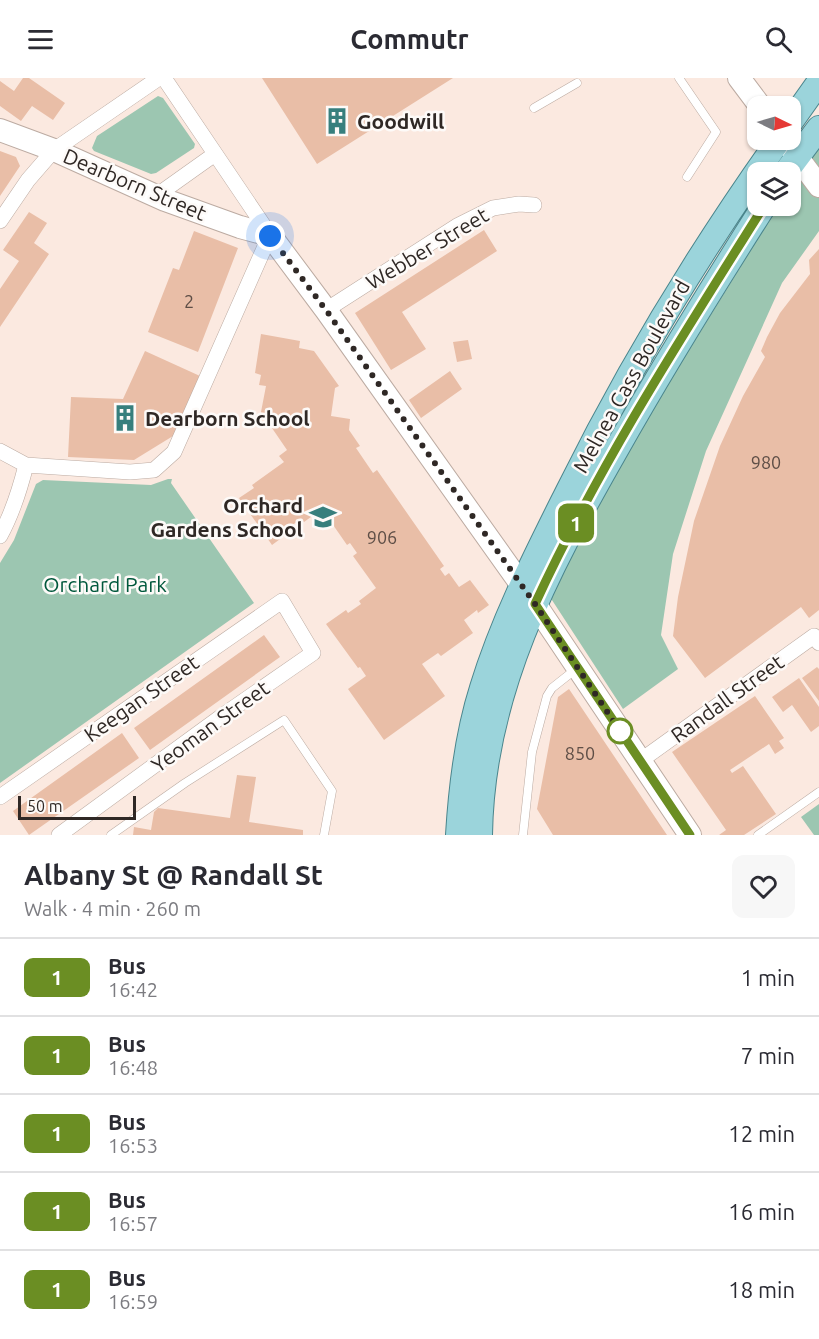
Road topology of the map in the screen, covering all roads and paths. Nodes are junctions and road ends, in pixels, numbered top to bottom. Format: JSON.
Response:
{"nodes":[{"id":1,"x":159,"y":78,"type":"edge"},
{"id":2,"x":164,"y":78,"type":"edge"},
{"id":3,"x":680,"y":78,"type":"edge"},
{"id":4,"x":739,"y":78,"type":"edge"},
{"id":5,"x":819,"y":82,"type":"edge"},
{"id":6,"x":577,"y":83,"type":"dead end"},
{"id":7,"x":752,"y":96,"type":"edge"},
{"id":8,"x":801,"y":107,"type":"edge"},
{"id":9,"x":534,"y":108,"type":"dead end"},
{"id":10,"x":819,"y":128,"type":"edge"},
{"id":11,"x":0,"y":130,"type":"edge"},
{"id":12,"x":54,"y":150,"type":"junction"},
{"id":13,"x":772,"y":150,"type":"edge"},
{"id":14,"x":215,"y":154,"type":"junction"},
{"id":15,"x":789,"y":157,"type":"edge"},
{"id":16,"x":687,"y":177,"type":"dead end"},
{"id":17,"x":819,"y":186,"type":"edge"},
{"id":18,"x":156,"y":196,"type":"junction"},
{"id":19,"x":534,"y":205,"type":"dead end"},
{"id":20,"x":758,"y":216,"type":"edge"},
{"id":21,"x":0,"y":220,"type":"edge"},
{"id":22,"x":270,"y":236,"type":"junction"},
{"id":23,"x":326,"y":310,"type":"junction"},
{"id":24,"x":0,"y":451,"type":"edge"},
{"id":25,"x":26,"y":465,"type":"junction"},
{"id":26,"x":0,"y":536,"type":"edge"},
{"id":27,"x":529,"y":595,"type":"junction"},
{"id":28,"x":282,"y":601,"type":"joint"},
{"id":29,"x":816,"y":639,"type":"edge"},
{"id":30,"x":577,"y":668,"type":"junction"},
{"id":31,"x":640,"y":761,"type":"junction"},
{"id":32,"x":819,"y":792,"type":"edge"},
{"id":33,"x":0,"y":797,"type":"edge"},
{"id":34,"x":59,"y":835,"type":"edge"},
{"id":35,"x":111,"y":835,"type":"edge"},
{"id":36,"x":324,"y":835,"type":"edge"},
{"id":37,"x":458,"y":835,"type":"edge"},
{"id":38,"x":480,"y":835,"type":"edge"},
{"id":39,"x":523,"y":835,"type":"edge"},
{"id":40,"x":690,"y":835,"type":"edge"},
{"id":41,"x":758,"y":835,"type":"edge"}],
"edges":[{"from":1,"to":12,"type":"street"},
{"from":2,"to":14,"type":"street"},
{"from":3,"to":16,"type":"lane"},
{"from":4,"to":7,"type":"main road"},
{"from":5,"to":8,"type":"main road"},
{"from":6,"to":9,"type":"lane"},
{"from":10,"to":15,"type":"main road"},
{"from":11,"to":12,"type":"main road","name":"Dearborn Street"},
{"from":12,"to":18,"type":"main road","name":"Dearborn Street"},
{"from":12,"to":21,"type":"street"},
{"from":13,"to":27,"type":"main road","name":"Melnea Cass Boulevard"},
{"from":14,"to":18,"type":"street"},
{"from":14,"to":22,"type":"street"},
{"from":15,"to":17,"type":"main road"},
{"from":18,"to":22,"type":"main road","name":"Dearborn Street"},
{"from":19,"to":23,"type":"street","name":"Webber Street"},
{"from":20,"to":27,"type":"main road","name":"Melnea Cass Boulevard"},
{"from":22,"to":23,"type":"main road"},
{"from":22,"to":25,"type":"street"},
{"from":23,"to":27,"type":"main road"},
{"from":24,"to":25,"type":"street"},
{"from":25,"to":26,"type":"street"},
{"from":27,"to":30,"type":"main road"},
{"from":27,"to":37,"type":"main road","name":"Melnea Cass Boulevard"},
{"from":27,"to":38,"type":"main road","name":"Melnea Cass Boulevard"},
{"from":28,"to":33,"type":"street","name":"Keegan Street"},
{"from":28,"to":34,"type":"street","name":"Yeoman Street"},
{"from":29,"to":31,"type":"street","name":"Randall Street"},
{"from":30,"to":31,"type":"main road"},
{"from":30,"to":39,"type":"lane"},
{"from":31,"to":40,"type":"main road"},
{"from":32,"to":41,"type":"lane"},
{"from":35,"to":36,"type":"lane"}]}
